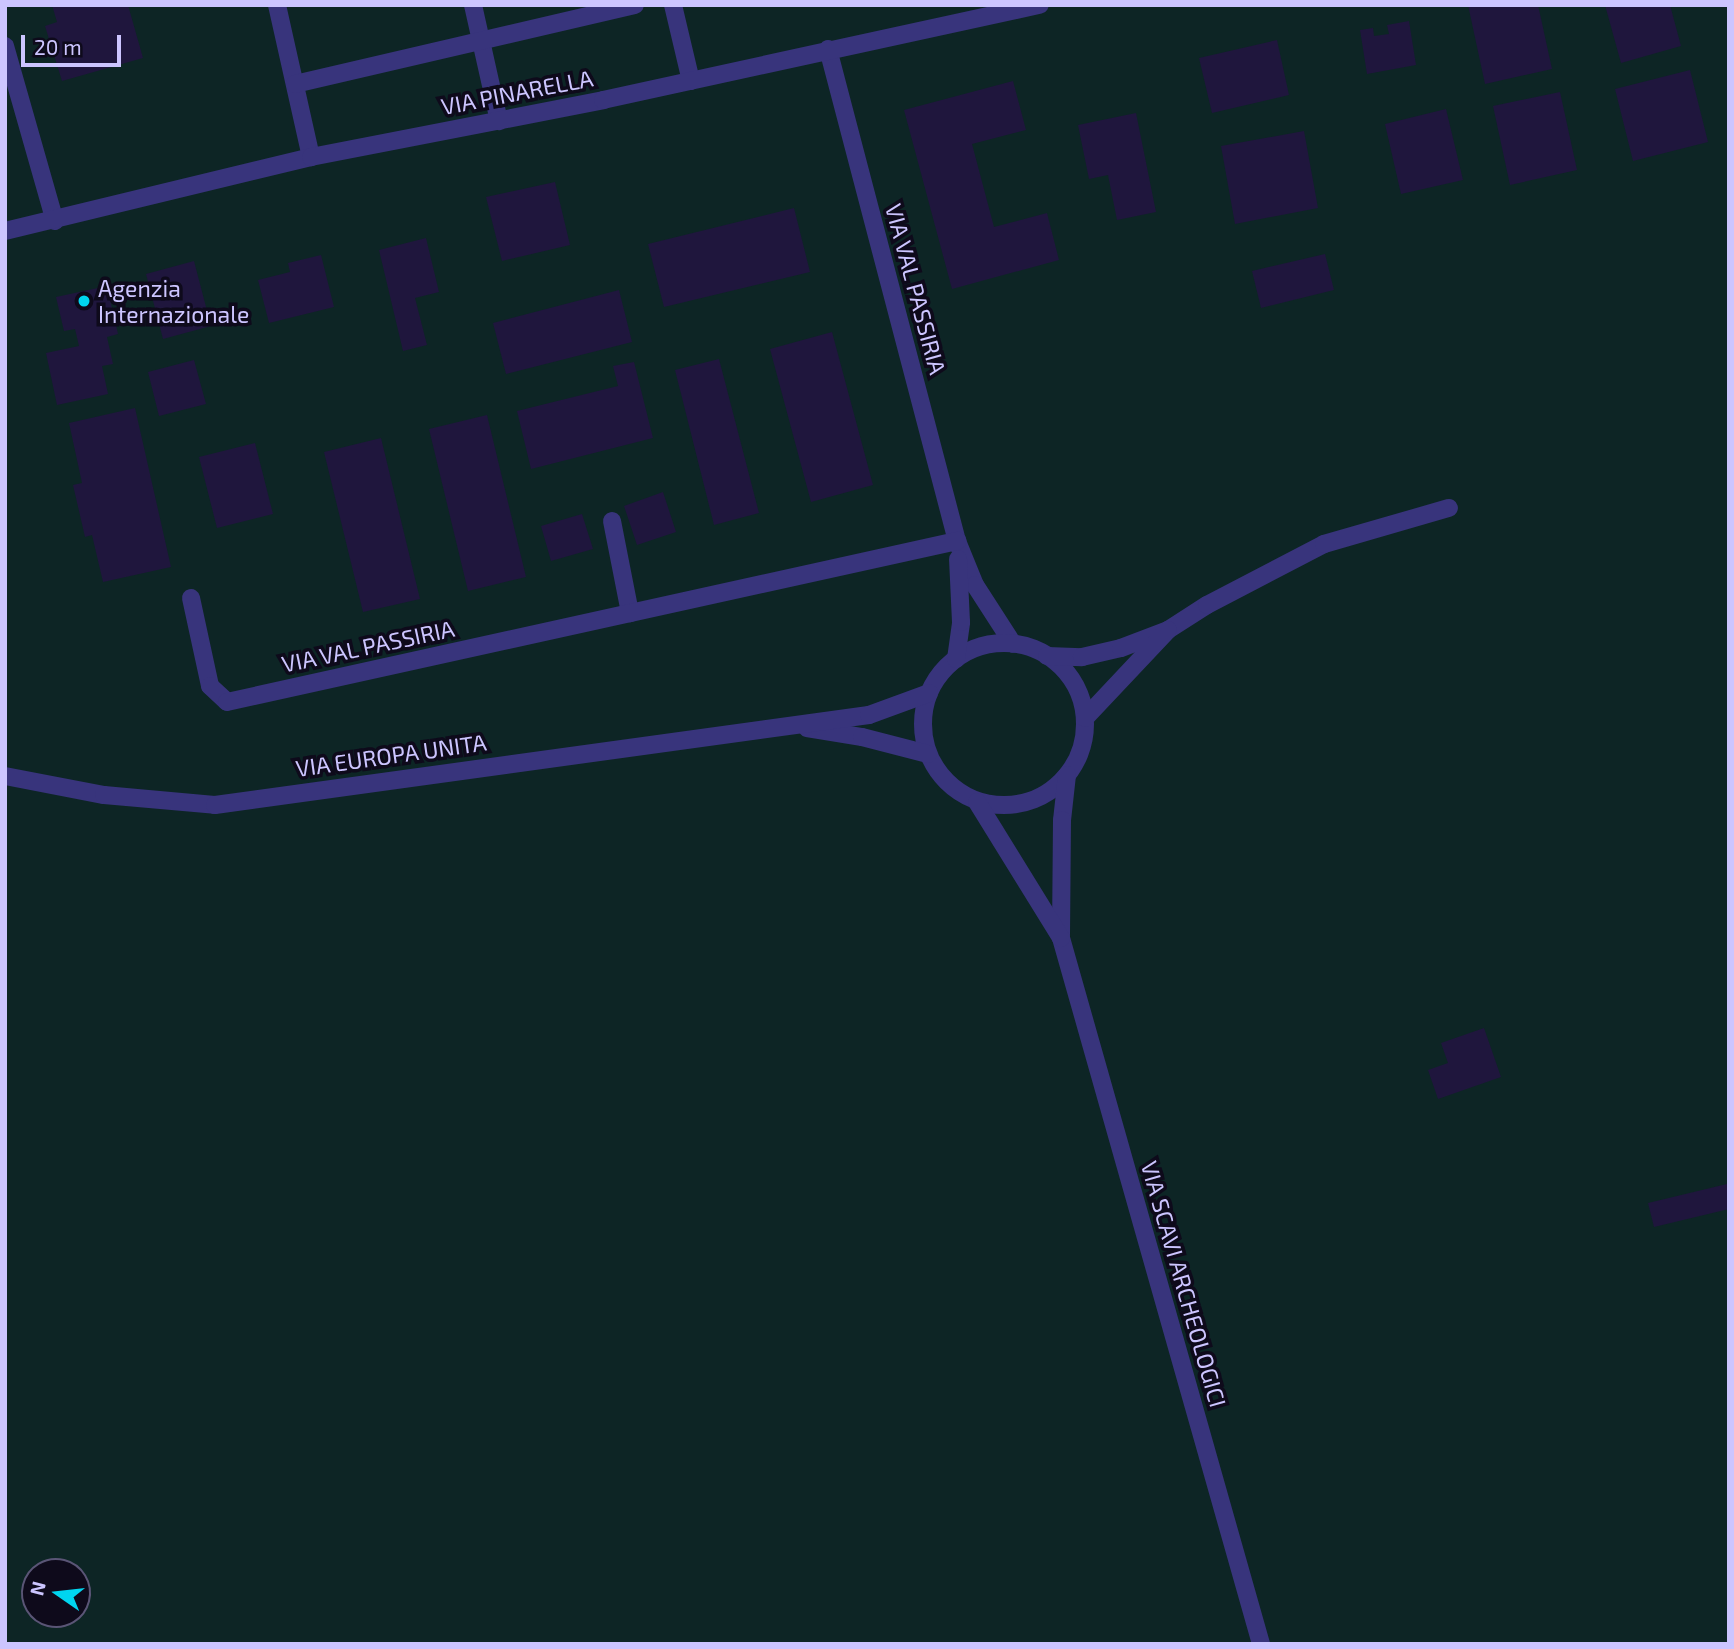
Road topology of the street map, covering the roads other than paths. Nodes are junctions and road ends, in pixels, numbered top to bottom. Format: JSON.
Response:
{"nodes":[{"id":1,"x":277,"y":5,"type":"edge"},
{"id":2,"x":472,"y":5,"type":"edge"},
{"id":3,"x":635,"y":5,"type":"edge"},
{"id":4,"x":673,"y":5,"type":"edge"},
{"id":5,"x":1040,"y":5,"type":"edge"},
{"id":6,"x":481,"y":41,"type":"junction"},
{"id":7,"x":5,"y":46,"type":"edge"},
{"id":8,"x":828,"y":49,"type":"junction"},
{"id":9,"x":691,"y":81,"type":"junction"},
{"id":10,"x":295,"y":84,"type":"junction"},
{"id":11,"x":499,"y":121,"type":"junction"},
{"id":12,"x":312,"y":157,"type":"junction"},
{"id":13,"x":55,"y":221,"type":"junction"},
{"id":14,"x":5,"y":231,"type":"edge"},
{"id":15,"x":1449,"y":508,"type":"dead end"},
{"id":16,"x":612,"y":521,"type":"dead end"},
{"id":17,"x":957,"y":541,"type":"junction"},
{"id":18,"x":191,"y":598,"type":"dead end"},
{"id":19,"x":630,"y":613,"type":"junction"},
{"id":20,"x":1168,"y":630,"type":"junction"},
{"id":21,"x":1013,"y":644,"type":"junction"},
{"id":22,"x":1048,"y":656,"type":"junction"},
{"id":23,"x":956,"y":659,"type":"junction"},
{"id":24,"x":929,"y":694,"type":"junction"},
{"id":25,"x":1085,"y":718,"type":"junction"},
{"id":26,"x":783,"y":724,"type":"junction"},
{"id":27,"x":928,"y":754,"type":"junction"},
{"id":28,"x":1067,"y":775,"type":"junction"},
{"id":29,"x":5,"y":776,"type":"edge"},
{"id":30,"x":976,"y":802,"type":"junction"},
{"id":31,"x":1060,"y":938,"type":"junction"},
{"id":32,"x":1261,"y":1644,"type":"edge"}],
"edges":[{"from":1,"to":10,"type":"street"},
{"from":2,"to":6,"type":"street"},
{"from":3,"to":6,"type":"street"},
{"from":4,"to":9,"type":"street"},
{"from":5,"to":8,"type":"street","name":"VIA PINARELLA"},
{"from":6,"to":10,"type":"street"},
{"from":6,"to":11,"type":"street"},
{"from":7,"to":13,"type":"street"},
{"from":8,"to":9,"type":"street","name":"VIA PINARELLA"},
{"from":8,"to":17,"type":"street","name":"VIA VAL PASSIRIA"},
{"from":9,"to":11,"type":"street","name":"VIA PINARELLA"},
{"from":10,"to":12,"type":"street"},
{"from":11,"to":12,"type":"street","name":"VIA PINARELLA"},
{"from":12,"to":13,"type":"street","name":"VIA PINARELLA"},
{"from":13,"to":14,"type":"street","name":"VIA PINARELLA"},
{"from":15,"to":20,"type":"street"},
{"from":16,"to":19,"type":"street"},
{"from":17,"to":19,"type":"street","name":"VIA VAL PASSIRIA"},
{"from":17,"to":21,"type":"street","name":"VIA VAL PASSIRIA"},
{"from":17,"to":23,"type":"street","name":"VIA VAL PASSIRIA"},
{"from":18,"to":19,"type":"street","name":"VIA VAL PASSIRIA"},
{"from":20,"to":22,"type":"street"},
{"from":20,"to":25,"type":"street"},
{"from":21,"to":22,"type":"street"},
{"from":21,"to":23,"type":"street"},
{"from":22,"to":25,"type":"street"},
{"from":23,"to":24,"type":"street"},
{"from":24,"to":26,"type":"street","name":"VIA EUROPA UNITA"},
{"from":24,"to":27,"type":"street"},
{"from":25,"to":28,"type":"street"},
{"from":26,"to":27,"type":"street","name":"VIA EUROPA UNITA"},
{"from":26,"to":29,"type":"street","name":"VIA EUROPA UNITA"},
{"from":27,"to":30,"type":"street"},
{"from":28,"to":30,"type":"street"},
{"from":28,"to":31,"type":"street","name":"VIA SCAVI ARCHEOLOGICI"},
{"from":30,"to":31,"type":"street","name":"VIA SCAVI ARCHEOLOGICI"},
{"from":31,"to":32,"type":"street","name":"VIA SCAVI ARCHEOLOGICI"}]}
